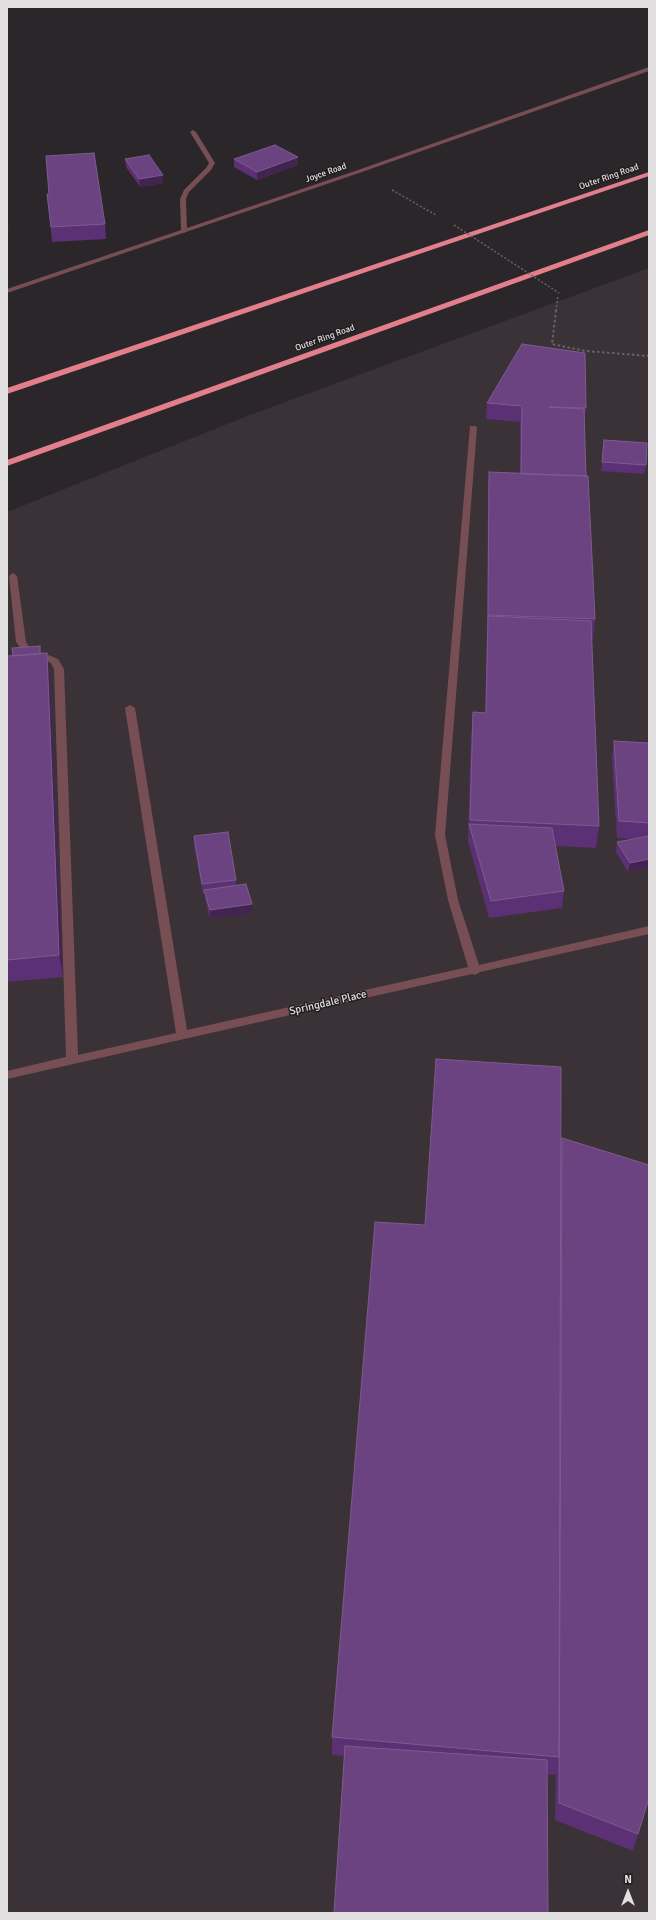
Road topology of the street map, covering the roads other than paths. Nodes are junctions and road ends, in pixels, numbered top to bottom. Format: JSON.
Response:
{"nodes":[{"id":1,"x":649,"y":69,"type":"edge"},
{"id":2,"x":193,"y":132,"type":"dead end"},
{"id":3,"x":649,"y":174,"type":"edge"},
{"id":4,"x":184,"y":231,"type":"junction"},
{"id":5,"x":649,"y":232,"type":"edge"},
{"id":6,"x":7,"y":291,"type":"edge"},
{"id":7,"x":7,"y":391,"type":"edge"},
{"id":8,"x":473,"y":428,"type":"dead end"},
{"id":9,"x":7,"y":463,"type":"edge"},
{"id":10,"x":13,"y":576,"type":"dead end"},
{"id":11,"x":130,"y":708,"type":"dead end"},
{"id":12,"x":649,"y":930,"type":"edge"},
{"id":13,"x":475,"y":970,"type":"junction"},
{"id":14,"x":182,"y":1036,"type":"junction"},
{"id":15,"x":72,"y":1060,"type":"junction"},
{"id":16,"x":7,"y":1074,"type":"edge"}],
"edges":[{"from":1,"to":4,"type":"street","name":"Joyce Road"},
{"from":2,"to":4,"type":"street"},
{"from":3,"to":7,"type":"highway","name":"Outer Ring Road"},
{"from":4,"to":6,"type":"street","name":"Joyce Road"},
{"from":5,"to":9,"type":"highway","name":"Outer Ring Road"},
{"from":8,"to":13,"type":"street"},
{"from":10,"to":15,"type":"street"},
{"from":11,"to":14,"type":"street"},
{"from":12,"to":13,"type":"street","name":"Springdale Place"},
{"from":13,"to":14,"type":"street","name":"Springdale Place"},
{"from":14,"to":15,"type":"street","name":"Springdale Place"},
{"from":15,"to":16,"type":"street","name":"Springdale Place"}]}
